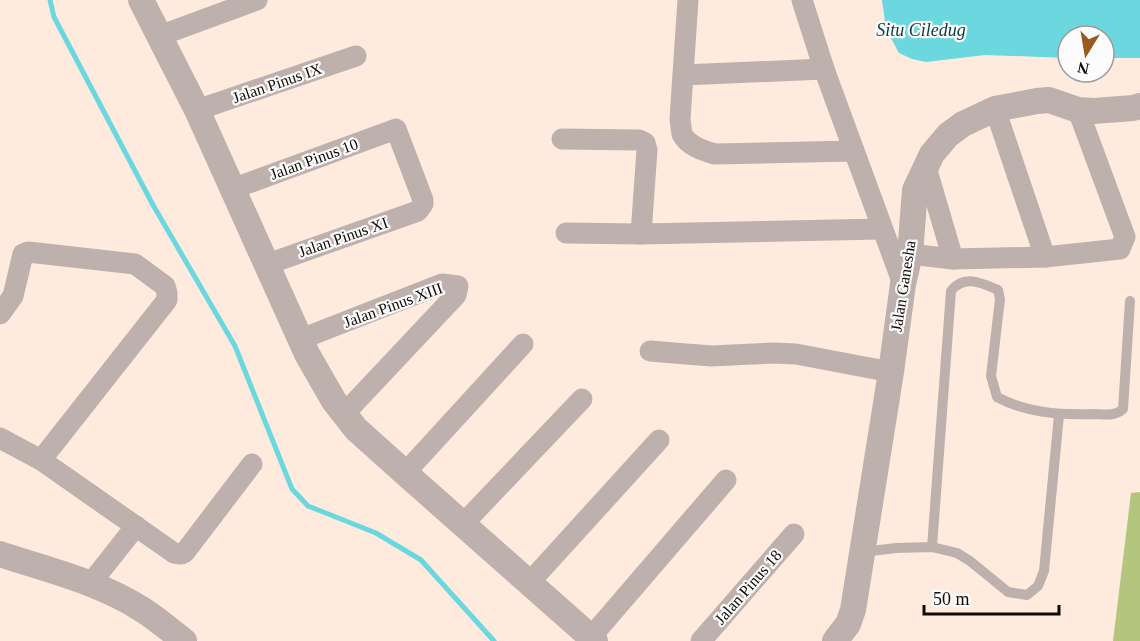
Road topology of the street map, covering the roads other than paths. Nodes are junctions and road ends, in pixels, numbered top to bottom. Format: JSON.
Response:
{"nodes":[{"id":1,"x":141,"y":0,"type":"edge"},
{"id":2,"x":257,"y":0,"type":"edge"},
{"id":3,"x":688,"y":0,"type":"edge"},
{"id":4,"x":802,"y":0,"type":"edge"},
{"id":5,"x":159,"y":36,"type":"junction"},
{"id":6,"x":356,"y":56,"type":"dead end"},
{"id":7,"x":824,"y":69,"type":"junction"},
{"id":8,"x":683,"y":75,"type":"junction"},
{"id":9,"x":1140,"y":106,"type":"edge"},
{"id":10,"x":995,"y":109,"type":"junction"},
{"id":11,"x":197,"y":110,"type":"junction"},
{"id":12,"x":1078,"y":110,"type":"junction"},
{"id":13,"x":562,"y":139,"type":"dead end"},
{"id":14,"x":854,"y":151,"type":"junction"},
{"id":15,"x":926,"y":167,"type":"junction"},
{"id":16,"x":232,"y":189,"type":"junction"},
{"id":17,"x":418,"y":211,"type":"joint"},
{"id":18,"x":881,"y":229,"type":"junction"},
{"id":19,"x":566,"y":233,"type":"dead end"},
{"id":20,"x":641,"y":234,"type":"junction"},
{"id":21,"x":910,"y":254,"type":"junction"},
{"id":22,"x":1045,"y":256,"type":"junction"},
{"id":23,"x":953,"y":259,"type":"junction"},
{"id":24,"x":268,"y":264,"type":"junction"},
{"id":25,"x":903,"y":284,"type":"junction"},
{"id":26,"x":1130,"y":301,"type":"dead end"},
{"id":27,"x":0,"y":314,"type":"edge"},
{"id":28,"x":301,"y":339,"type":"junction"},
{"id":29,"x":523,"y":344,"type":"dead end"},
{"id":30,"x":650,"y":351,"type":"dead end"},
{"id":31,"x":891,"y":372,"type":"junction"},
{"id":32,"x":582,"y":399,"type":"dead end"},
{"id":33,"x":344,"y":414,"type":"junction"},
{"id":34,"x":1059,"y":415,"type":"junction"},
{"id":35,"x":0,"y":438,"type":"edge"},
{"id":36,"x":659,"y":440,"type":"dead end"},
{"id":37,"x":41,"y":460,"type":"junction"},
{"id":38,"x":252,"y":464,"type":"dead end"},
{"id":39,"x":405,"y":473,"type":"junction"},
{"id":40,"x":726,"y":480,"type":"dead end"},
{"id":41,"x":463,"y":524,"type":"junction"},
{"id":42,"x":136,"y":526,"type":"junction"},
{"id":43,"x":794,"y":534,"type":"dead end"},
{"id":44,"x":932,"y":548,"type":"junction"},
{"id":45,"x":862,"y":553,"type":"junction"},
{"id":46,"x":0,"y":554,"type":"edge"},
{"id":47,"x":529,"y":583,"type":"junction"},
{"id":48,"x":91,"y":584,"type":"junction"},
{"id":49,"x":593,"y":639,"type":"edge"},
{"id":50,"x":184,"y":641,"type":"edge"},
{"id":51,"x":701,"y":641,"type":"edge"},
{"id":52,"x":835,"y":641,"type":"edge"}],
"edges":[{"from":1,"to":5,"type":"street"},
{"from":2,"to":5,"type":"street"},
{"from":3,"to":8,"type":"street"},
{"from":4,"to":7,"type":"street"},
{"from":5,"to":11,"type":"street"},
{"from":6,"to":11,"type":"street","name":"Jalan Pinus IX"},
{"from":7,"to":8,"type":"street"},
{"from":7,"to":14,"type":"street"},
{"from":8,"to":14,"type":"street"},
{"from":9,"to":12,"type":"street","name":"Jalan Ganesha"},
{"from":10,"to":12,"type":"street","name":"Jalan Ganesha"},
{"from":10,"to":15,"type":"street","name":"Jalan Ganesha"},
{"from":10,"to":22,"type":"street"},
{"from":11,"to":16,"type":"street"},
{"from":12,"to":22,"type":"street"},
{"from":13,"to":20,"type":"street"},
{"from":14,"to":18,"type":"street"},
{"from":15,"to":21,"type":"street","name":"Jalan Ganesha"},
{"from":15,"to":23,"type":"street"},
{"from":16,"to":17,"type":"street","name":"Jalan Pinus 10"},
{"from":16,"to":24,"type":"street"},
{"from":17,"to":24,"type":"street","name":"Jalan Pinus XI"},
{"from":18,"to":20,"type":"street"},
{"from":18,"to":25,"type":"street"},
{"from":19,"to":20,"type":"street"},
{"from":21,"to":23,"type":"street"},
{"from":21,"to":25,"type":"street","name":"Jalan Ganesha"},
{"from":22,"to":23,"type":"street"},
{"from":24,"to":28,"type":"street"},
{"from":25,"to":31,"type":"street","name":"Jalan Ganesha"},
{"from":26,"to":34,"type":"lane"},
{"from":27,"to":37,"type":"street"},
{"from":28,"to":33,"type":"street"},
{"from":28,"to":33,"type":"street","name":"Jalan Pinus XIII"},
{"from":29,"to":39,"type":"street"},
{"from":30,"to":31,"type":"street"},
{"from":31,"to":45,"type":"street","name":"Jalan Ganesha"},
{"from":32,"to":41,"type":"street"},
{"from":33,"to":39,"type":"street"},
{"from":34,"to":44,"type":"lane"},
{"from":34,"to":44,"type":"lane"},
{"from":35,"to":37,"type":"street"},
{"from":36,"to":47,"type":"street"},
{"from":37,"to":42,"type":"street"},
{"from":38,"to":42,"type":"street"},
{"from":39,"to":41,"type":"street"},
{"from":40,"to":49,"type":"street"},
{"from":41,"to":47,"type":"street"},
{"from":42,"to":48,"type":"street"},
{"from":43,"to":51,"type":"street","name":"Jalan Pinus 18"},
{"from":44,"to":45,"type":"lane"},
{"from":45,"to":52,"type":"street","name":"Jalan Ganesha"},
{"from":46,"to":48,"type":"street"},
{"from":47,"to":49,"type":"street"},
{"from":48,"to":50,"type":"street"}]}
